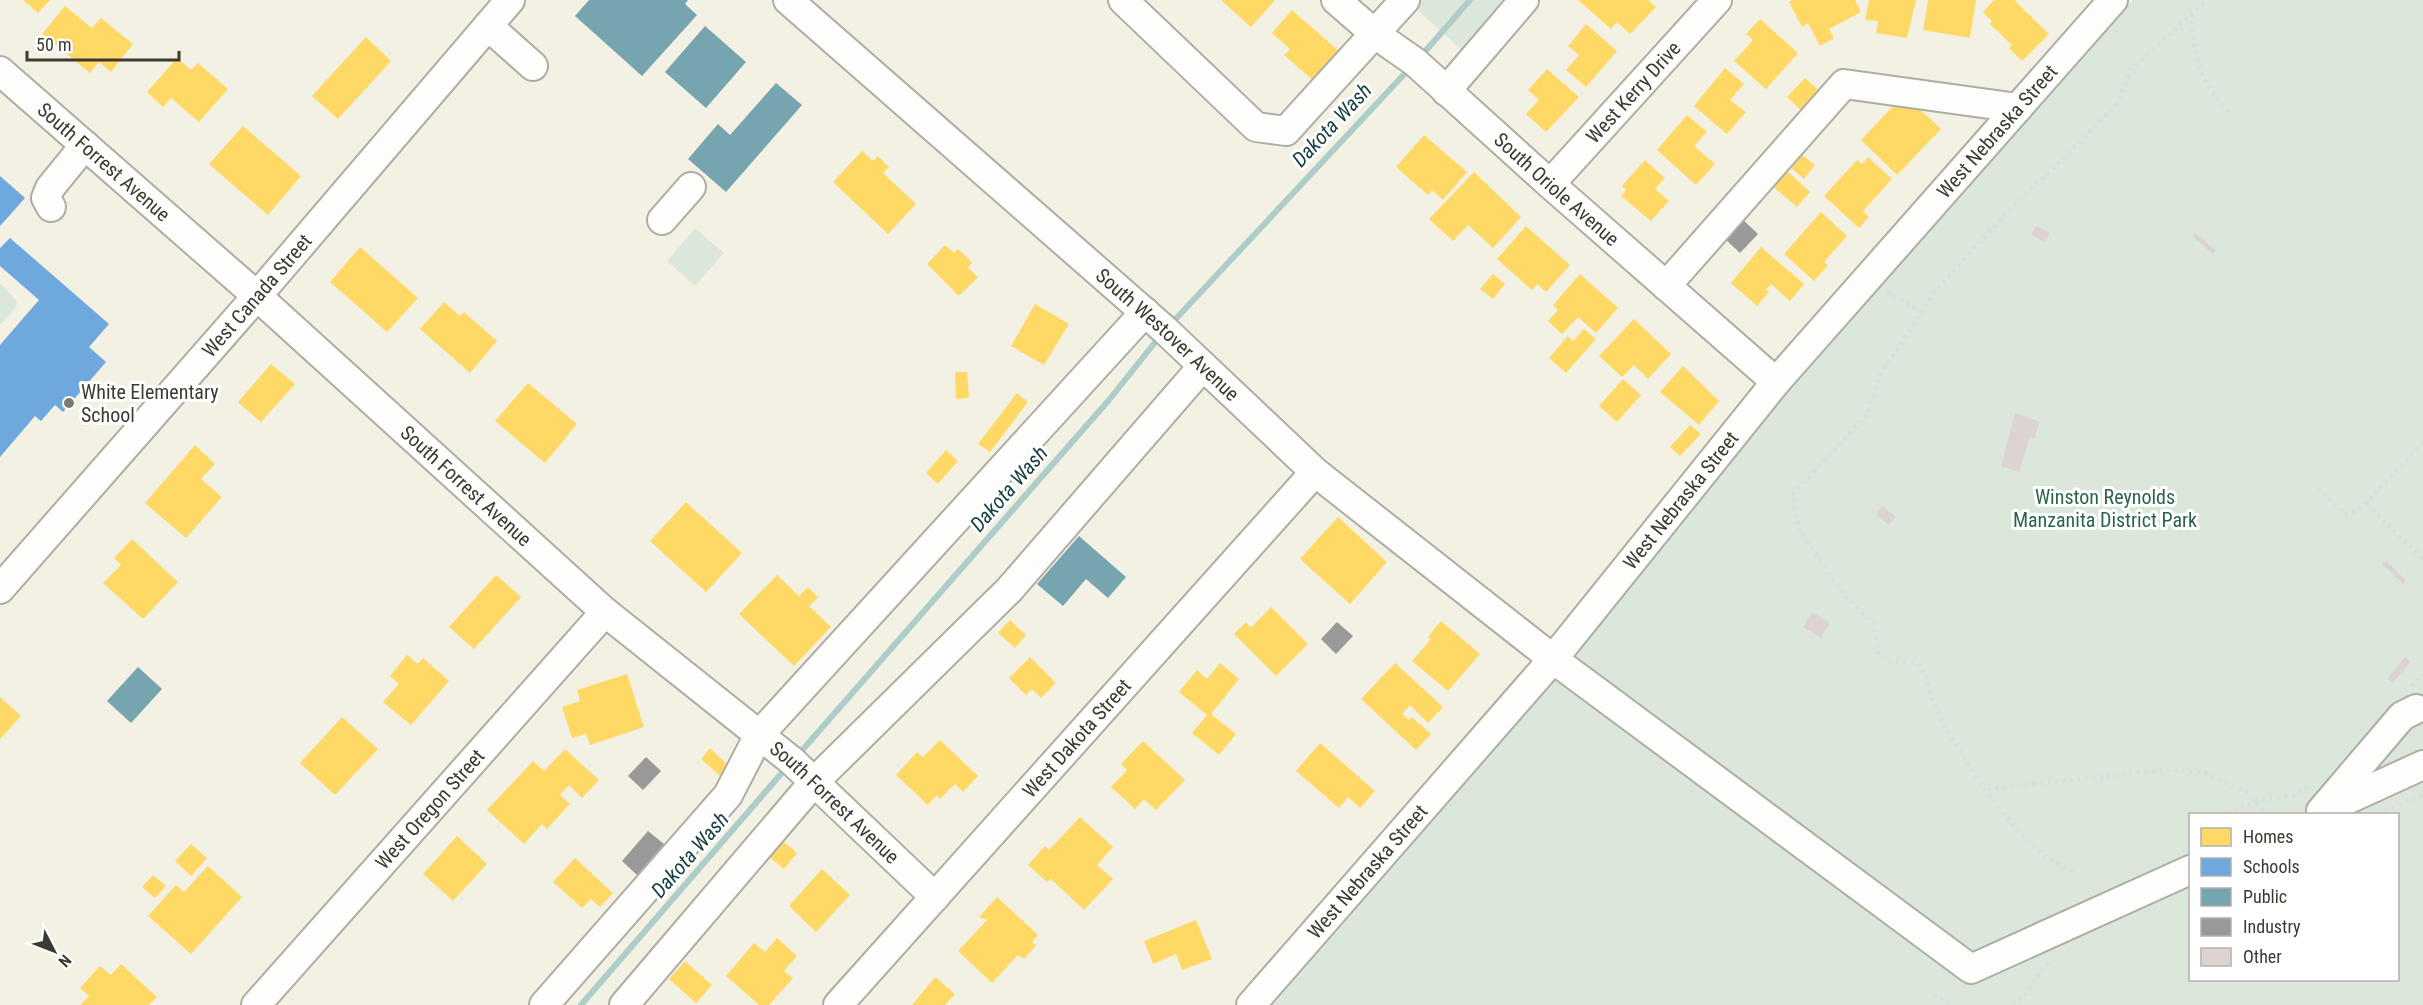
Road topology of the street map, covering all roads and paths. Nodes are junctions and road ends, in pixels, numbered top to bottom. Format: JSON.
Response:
{"nodes":[{"id":1,"x":510,"y":0,"type":"edge"},
{"id":2,"x":788,"y":0,"type":"edge"},
{"id":3,"x":1123,"y":0,"type":"edge"},
{"id":4,"x":1336,"y":0,"type":"edge"},
{"id":5,"x":1405,"y":0,"type":"edge"},
{"id":6,"x":1524,"y":0,"type":"edge"},
{"id":7,"x":1717,"y":0,"type":"edge"},
{"id":8,"x":2208,"y":0,"type":"edge"},
{"id":9,"x":2100,"y":4,"type":"edge"},
{"id":10,"x":2193,"y":14,"type":"junction"},
{"id":11,"x":488,"y":26,"type":"junction"},
{"id":12,"x":1375,"y":33,"type":"junction"},
{"id":13,"x":533,"y":66,"type":"dead end"},
{"id":14,"x":0,"y":71,"type":"edge"},
{"id":15,"x":1446,"y":91,"type":"junction"},
{"id":16,"x":2018,"y":108,"type":"junction"},
{"id":17,"x":2228,"y":112,"type":"dead end"},
{"id":18,"x":85,"y":145,"type":"junction"},
{"id":19,"x":1550,"y":184,"type":"junction"},
{"id":20,"x":691,"y":187,"type":"dead end"},
{"id":21,"x":51,"y":207,"type":"dead end"},
{"id":22,"x":662,"y":220,"type":"dead end"},
{"id":23,"x":1867,"y":280,"type":"junction"},
{"id":24,"x":1666,"y":286,"type":"junction"},
{"id":25,"x":257,"y":296,"type":"junction"},
{"id":26,"x":1145,"y":312,"type":"junction"},
{"id":27,"x":1923,"y":312,"type":"junction"},
{"id":28,"x":1203,"y":366,"type":"junction"},
{"id":29,"x":1776,"y":382,"type":"junction"},
{"id":30,"x":2423,"y":442,"type":"edge"},
{"id":31,"x":1315,"y":471,"type":"junction"},
{"id":32,"x":2318,"y":488,"type":"dead end"},
{"id":33,"x":2367,"y":504,"type":"junction"},
{"id":34,"x":2423,"y":559,"type":"edge"},
{"id":35,"x":0,"y":588,"type":"edge"},
{"id":36,"x":605,"y":612,"type":"junction"},
{"id":37,"x":1553,"y":658,"type":"junction"},
{"id":38,"x":2423,"y":674,"type":"edge"},
{"id":39,"x":2412,"y":699,"type":"joint"},
{"id":40,"x":759,"y":735,"type":"junction"},
{"id":41,"x":2423,"y":765,"type":"edge"},
{"id":42,"x":814,"y":782,"type":"junction"},
{"id":43,"x":2312,"y":783,"type":"dead end"},
{"id":44,"x":1987,"y":789,"type":"junction"},
{"id":45,"x":2423,"y":795,"type":"edge"},
{"id":46,"x":2256,"y":801,"type":"junction"},
{"id":47,"x":2227,"y":813,"type":"edge"},
{"id":48,"x":2266,"y":813,"type":"edge"},
{"id":49,"x":2317,"y":813,"type":"edge"},
{"id":50,"x":2380,"y":813,"type":"edge"},
{"id":51,"x":2189,"y":870,"type":"edge"},
{"id":52,"x":2073,"y":871,"type":"dead end"},
{"id":53,"x":935,"y":897,"type":"junction"},
{"id":54,"x":2055,"y":959,"type":"dead end"},
{"id":55,"x":1935,"y":994,"type":"dead end"},
{"id":56,"x":2012,"y":1004,"type":"edge"},
{"id":57,"x":256,"y":1005,"type":"edge"},
{"id":58,"x":544,"y":1005,"type":"edge"},
{"id":59,"x":624,"y":1005,"type":"edge"},
{"id":60,"x":838,"y":1005,"type":"edge"},
{"id":61,"x":1251,"y":1005,"type":"edge"},
{"id":62,"x":1949,"y":1005,"type":"edge"}],
"edges":[{"from":1,"to":11,"type":"street","name":"West Canada Street"},
{"from":2,"to":26,"type":"street","name":"South Westover Avenue"},
{"from":3,"to":12,"type":"street"},
{"from":4,"to":12,"type":"street","name":"South Oriole Avenue"},
{"from":5,"to":12,"type":"street"},
{"from":6,"to":15,"type":"street"},
{"from":7,"to":19,"type":"street","name":"West Kerry Drive"},
{"from":8,"to":10,"type":"path"},
{"from":9,"to":16,"type":"street","name":"West Nebraska Street"},
{"from":10,"to":17,"type":"path"},
{"from":10,"to":27,"type":"path"},
{"from":11,"to":13,"type":"street"},
{"from":11,"to":25,"type":"street","name":"West Canada Street"},
{"from":12,"to":15,"type":"street","name":"South Oriole Avenue"},
{"from":14,"to":18,"type":"street","name":"South Forrest Avenue"},
{"from":15,"to":19,"type":"street","name":"South Oriole Avenue"},
{"from":16,"to":23,"type":"street","name":"West Nebraska Street"},
{"from":16,"to":24,"type":"street"},
{"from":18,"to":21,"type":"street"},
{"from":18,"to":25,"type":"street","name":"South Forrest Avenue"},
{"from":19,"to":24,"type":"street","name":"South Oriole Avenue"},
{"from":20,"to":22,"type":"street"},
{"from":23,"to":27,"type":"path"},
{"from":23,"to":29,"type":"street","name":"West Nebraska Street"},
{"from":24,"to":29,"type":"street","name":"South Oriole Avenue"},
{"from":25,"to":35,"type":"street","name":"West Canada Street"},
{"from":25,"to":36,"type":"street","name":"South Forrest Avenue"},
{"from":26,"to":28,"type":"street","name":"South Westover Avenue"},
{"from":26,"to":40,"type":"street"},
{"from":27,"to":44,"type":"path"},
{"from":28,"to":31,"type":"street","name":"South Westover Avenue"},
{"from":28,"to":42,"type":"street"},
{"from":29,"to":37,"type":"street","name":"West Nebraska Street"},
{"from":30,"to":33,"type":"path"},
{"from":31,"to":37,"type":"street","name":"South Westover Avenue"},
{"from":31,"to":53,"type":"street","name":"West Dakota Street"},
{"from":32,"to":33,"type":"path"},
{"from":33,"to":34,"type":"path"},
{"from":36,"to":40,"type":"street","name":"South Forrest Avenue"},
{"from":36,"to":57,"type":"street","name":"West Oregon Street"},
{"from":37,"to":51,"type":"street","name":"South Westover Avenue"},
{"from":37,"to":61,"type":"street","name":"West Nebraska Street"},
{"from":38,"to":39,"type":"path"},
{"from":39,"to":49,"type":"street"},
{"from":40,"to":42,"type":"street","name":"South Forrest Avenue"},
{"from":40,"to":58,"type":"street"},
{"from":41,"to":49,"type":"street"},
{"from":42,"to":53,"type":"street","name":"South Forrest Avenue"},
{"from":42,"to":59,"type":"street"},
{"from":43,"to":46,"type":"path"},
{"from":44,"to":46,"type":"path"},
{"from":44,"to":52,"type":"path"},
{"from":45,"to":50,"type":"path"},
{"from":46,"to":47,"type":"path"},
{"from":46,"to":48,"type":"path"},
{"from":53,"to":60,"type":"street","name":"West Dakota Street"},
{"from":54,"to":56,"type":"path"},
{"from":55,"to":62,"type":"path"}]}
